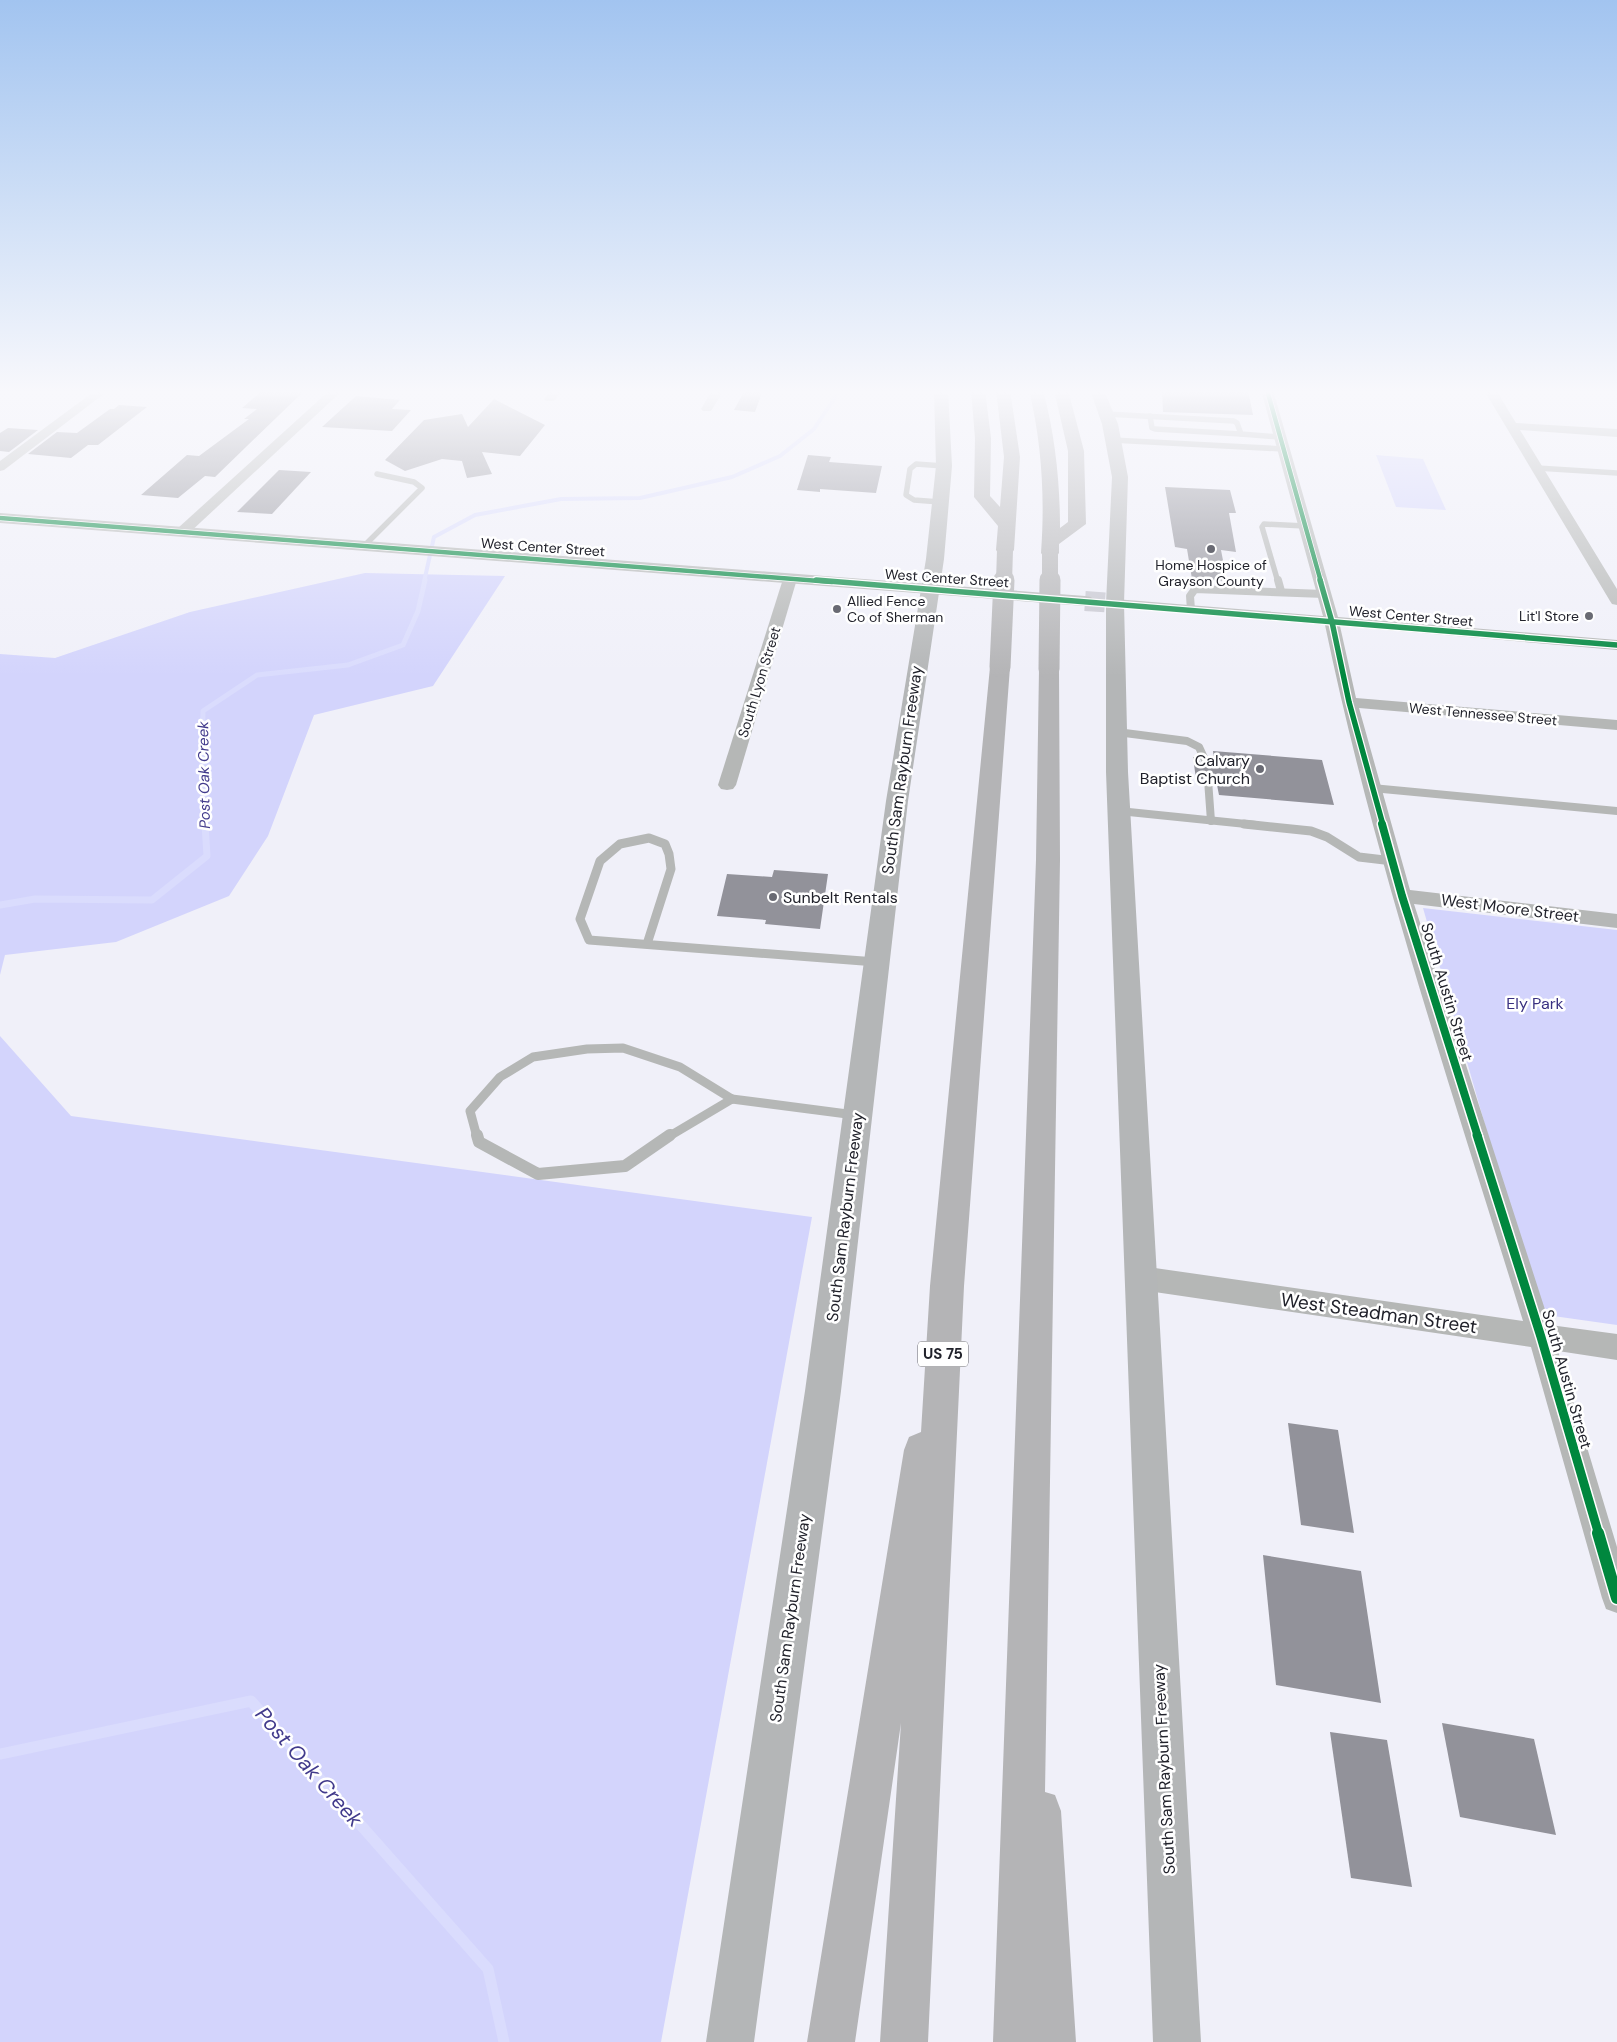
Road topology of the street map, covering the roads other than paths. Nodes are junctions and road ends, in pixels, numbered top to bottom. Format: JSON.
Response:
{"nodes":[{"id":1,"x":234,"y":485,"type":"edge"},
{"id":2,"x":418,"y":485,"type":"edge"},
{"id":3,"x":907,"y":485,"type":"edge"},
{"id":4,"x":942,"y":485,"type":"edge"},
{"id":5,"x":982,"y":485,"type":"edge"},
{"id":6,"x":1009,"y":485,"type":"edge"},
{"id":7,"x":1049,"y":485,"type":"edge"},
{"id":8,"x":1077,"y":485,"type":"edge"},
{"id":9,"x":1119,"y":485,"type":"edge"},
{"id":10,"x":1294,"y":485,"type":"edge"},
{"id":11,"x":1547,"y":485,"type":"edge"},
{"id":12,"x":940,"y":502,"type":"junction"},
{"id":13,"x":0,"y":518,"type":"edge"},
{"id":14,"x":1006,"y":524,"type":"junction"},
{"id":15,"x":1305,"y":526,"type":"junction"},
{"id":16,"x":183,"y":532,"type":"junction"},
{"id":17,"x":364,"y":546,"type":"junction"},
{"id":18,"x":1050,"y":548,"type":"junction"},
{"id":19,"x":790,"y":579,"type":"junction"},
{"id":20,"x":929,"y":589,"type":"junction"},
{"id":21,"x":1282,"y":591,"type":"junction"},
{"id":22,"x":1324,"y":594,"type":"junction"},
{"id":23,"x":1617,"y":601,"type":"edge"},
{"id":24,"x":1105,"y":602,"type":"junction"},
{"id":25,"x":1191,"y":610,"type":"junction"},
{"id":26,"x":1332,"y":622,"type":"junction"},
{"id":27,"x":1617,"y":645,"type":"edge"},
{"id":28,"x":1349,"y":702,"type":"junction"},
{"id":29,"x":1617,"y":725,"type":"edge"},
{"id":30,"x":1117,"y":732,"type":"junction"},
{"id":31,"x":1204,"y":758,"type":"dead end"},
{"id":32,"x":1208,"y":780,"type":"dead end"},
{"id":33,"x":728,"y":786,"type":"dead end"},
{"id":34,"x":1372,"y":788,"type":"junction"},
{"id":35,"x":1617,"y":810,"type":"edge"},
{"id":36,"x":1119,"y":811,"type":"junction"},
{"id":37,"x":1211,"y":821,"type":"junction"},
{"id":38,"x":1393,"y":861,"type":"junction"},
{"id":39,"x":1402,"y":896,"type":"junction"},
{"id":40,"x":1617,"y":921,"type":"edge"},
{"id":41,"x":647,"y":944,"type":"junction"},
{"id":42,"x":876,"y":962,"type":"junction"},
{"id":43,"x":732,"y":1099,"type":"junction"},
{"id":44,"x":858,"y":1116,"type":"junction"},
{"id":45,"x":1141,"y":1278,"type":"junction"},
{"id":46,"x":947,"y":1286,"type":"junction"},
{"id":47,"x":1541,"y":1337,"type":"junction"},
{"id":48,"x":1617,"y":1347,"type":"edge"},
{"id":49,"x":1617,"y":1598,"type":"edge"},
{"id":50,"x":1028,"y":1613,"type":"junction"},
{"id":51,"x":730,"y":2042,"type":"edge"},
{"id":52,"x":831,"y":2042,"type":"edge"},
{"id":53,"x":904,"y":2042,"type":"edge"},
{"id":54,"x":1017,"y":2042,"type":"edge"},
{"id":55,"x":1052,"y":2042,"type":"edge"},
{"id":56,"x":1177,"y":2042,"type":"edge"}],
"edges":[{"from":1,"to":16,"type":"street"},
{"from":2,"to":17,"type":"lane"},
{"from":3,"to":12,"type":"lane"},
{"from":4,"to":12,"type":"main road","name":"South Sam Rayburn Freeway"},
{"from":5,"to":14,"type":"highway"},
{"from":6,"to":14,"type":"highway","number":"US 75"},
{"from":7,"to":18,"type":"highway"},
{"from":8,"to":18,"type":"highway"},
{"from":9,"to":24,"type":"main road","name":"South Sam Rayburn Freeway"},
{"from":10,"to":15,"type":"street","name":"South Austin Street"},
{"from":11,"to":23,"type":"street"},
{"from":12,"to":20,"type":"main road","name":"South Sam Rayburn Freeway"},
{"from":13,"to":16,"type":"street","name":"West Center Street"},
{"from":14,"to":46,"type":"highway","number":"US 75","bridge":true},
{"from":15,"to":21,"type":"lane"},
{"from":15,"to":22,"type":"street","name":"South Austin Street"},
{"from":16,"to":17,"type":"street","name":"West Center Street"},
{"from":17,"to":19,"type":"street","name":"West Center Street"},
{"from":18,"to":50,"type":"highway","bridge":true},
{"from":19,"to":20,"type":"street","name":"West Center Street"},
{"from":19,"to":33,"type":"street","name":"South Lyon Street"},
{"from":20,"to":24,"type":"street","name":"West Center Street"},
{"from":20,"to":42,"type":"main road","name":"South Sam Rayburn Freeway"},
{"from":21,"to":22,"type":"lane"},
{"from":21,"to":25,"type":"lane"},
{"from":22,"to":26,"type":"street","name":"South Austin Street"},
{"from":24,"to":25,"type":"street","name":"West Center Street"},
{"from":24,"to":30,"type":"main road","name":"South Sam Rayburn Freeway"},
{"from":25,"to":26,"type":"street","name":"West Center Street"},
{"from":26,"to":27,"type":"street","name":"West Center Street"},
{"from":26,"to":28,"type":"street","name":"South Austin Street"},
{"from":28,"to":29,"type":"street","name":"West Tennessee Street"},
{"from":28,"to":34,"type":"street","name":"South Austin Street"},
{"from":30,"to":31,"type":"lane"},
{"from":30,"to":36,"type":"main road","name":"South Sam Rayburn Freeway"},
{"from":32,"to":37,"type":"lane"},
{"from":34,"to":35,"type":"lane"},
{"from":34,"to":38,"type":"street","name":"South Austin Street"},
{"from":36,"to":37,"type":"lane"},
{"from":36,"to":45,"type":"main road","name":"South Sam Rayburn Freeway"},
{"from":37,"to":38,"type":"lane"},
{"from":38,"to":39,"type":"street","name":"South Austin Street"},
{"from":39,"to":40,"type":"street","name":"West Moore Street"},
{"from":39,"to":47,"type":"street","name":"South Austin Street"},
{"from":41,"to":41,"type":"lane"},
{"from":41,"to":42,"type":"lane"},
{"from":42,"to":44,"type":"main road","name":"South Sam Rayburn Freeway"},
{"from":43,"to":43,"type":"lane"},
{"from":43,"to":44,"type":"lane"},
{"from":44,"to":51,"type":"main road","name":"South Sam Rayburn Freeway"},
{"from":45,"to":47,"type":"street","name":"West Steadman Street"},
{"from":45,"to":56,"type":"main road","name":"South Sam Rayburn Freeway"},
{"from":46,"to":52,"type":"highway"},
{"from":46,"to":53,"type":"highway","number":"US 75"},
{"from":47,"to":48,"type":"street","name":"West Steadman Street"},
{"from":47,"to":49,"type":"street","name":"South Austin Street"},
{"from":50,"to":54,"type":"highway"},
{"from":50,"to":55,"type":"highway"}]}
